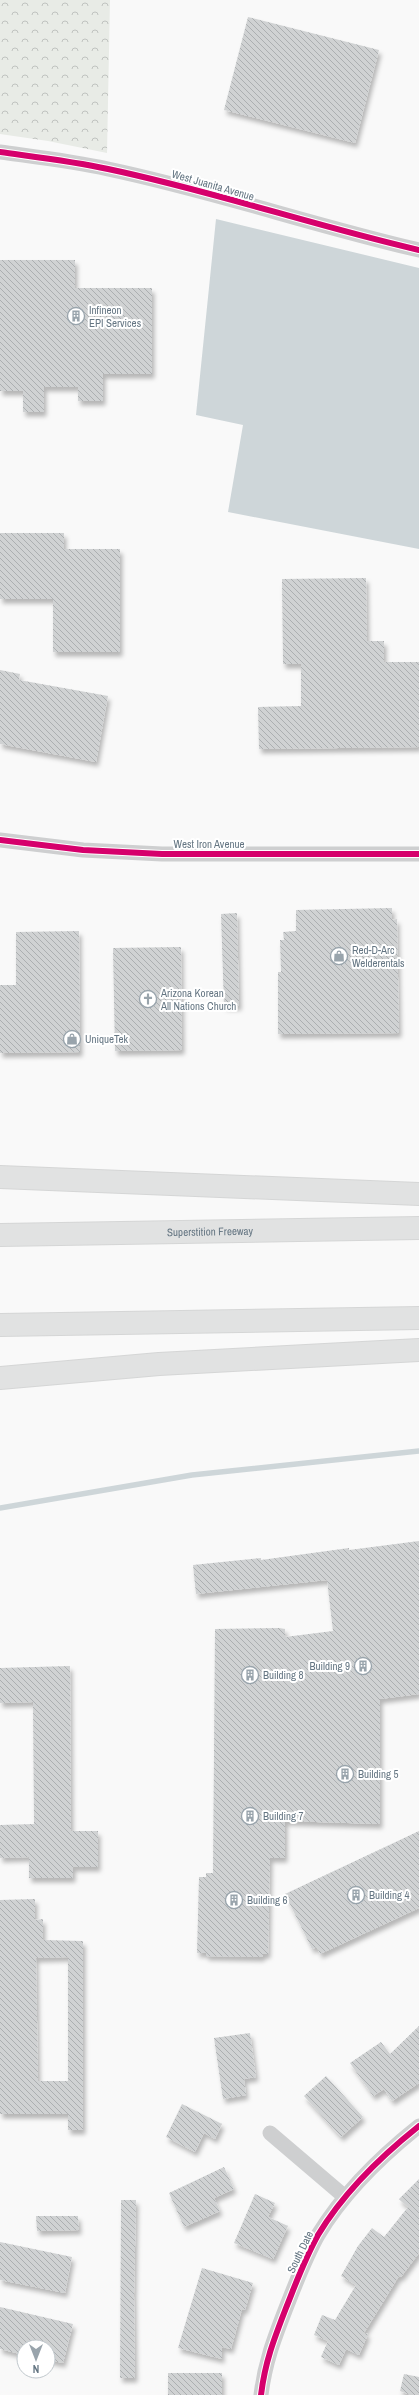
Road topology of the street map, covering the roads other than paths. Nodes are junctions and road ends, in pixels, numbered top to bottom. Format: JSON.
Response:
{"nodes":[{"id":1,"x":0,"y":152,"type":"edge"},
{"id":2,"x":419,"y":250,"type":"edge"},
{"id":3,"x":0,"y":840,"type":"edge"},
{"id":4,"x":419,"y":854,"type":"edge"},
{"id":5,"x":0,"y":1177,"type":"edge"},
{"id":6,"x":419,"y":1194,"type":"edge"},
{"id":7,"x":419,"y":1228,"type":"edge"},
{"id":8,"x":0,"y":1235,"type":"edge"},
{"id":9,"x":419,"y":1318,"type":"edge"},
{"id":10,"x":0,"y":1325,"type":"edge"},
{"id":11,"x":419,"y":1350,"type":"edge"},
{"id":12,"x":0,"y":1378,"type":"edge"},
{"id":13,"x":419,"y":2126,"type":"edge"},
{"id":14,"x":270,"y":2133,"type":"dead end"},
{"id":15,"x":345,"y":2197,"type":"junction"},
{"id":16,"x":261,"y":2395,"type":"edge"}],
"edges":[{"from":1,"to":2,"type":"street","name":"West Juanita Avenue"},
{"from":3,"to":4,"type":"street","name":"West Iron Avenue"},
{"from":5,"to":6,"type":"highway"},
{"from":7,"to":8,"type":"highway","name":"Superstition Freeway"},
{"from":9,"to":10,"type":"highway"},
{"from":11,"to":12,"type":"highway"},
{"from":13,"to":15,"type":"street","name":"South Date"},
{"from":14,"to":15,"type":"street"},
{"from":15,"to":16,"type":"street","name":"South Date"}]}
